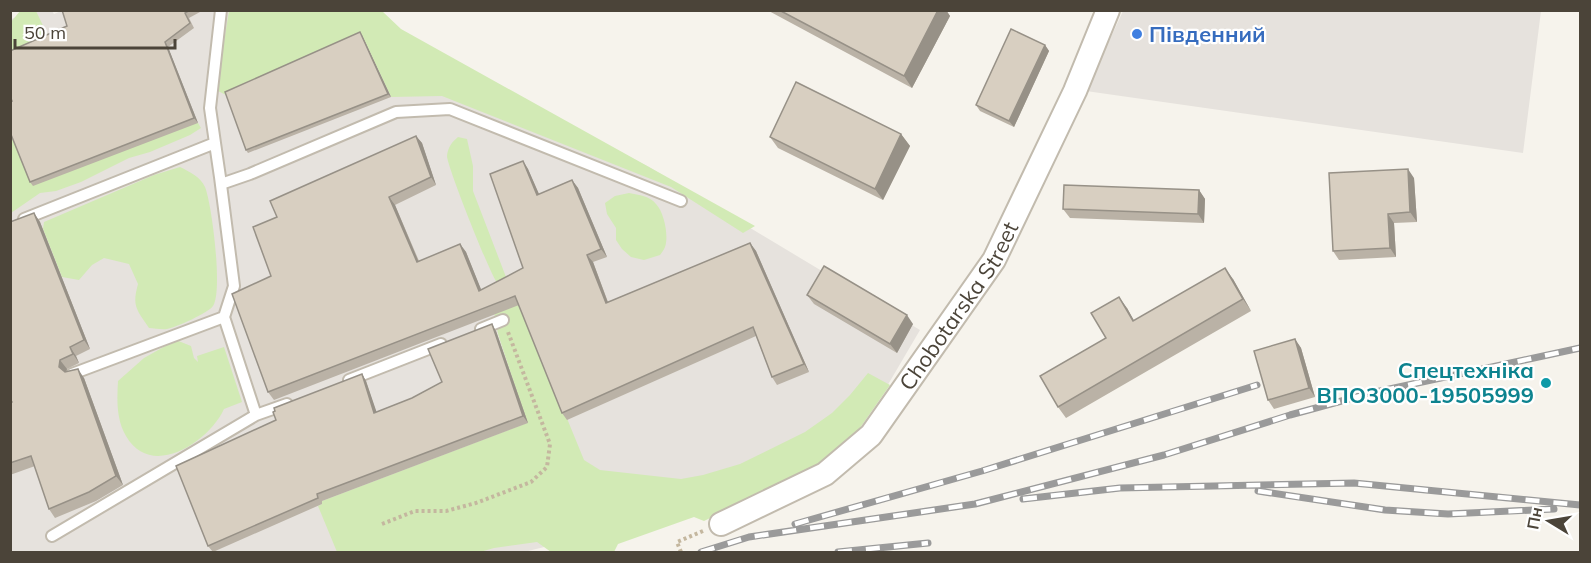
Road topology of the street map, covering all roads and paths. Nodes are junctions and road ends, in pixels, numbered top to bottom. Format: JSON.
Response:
{"nodes":[{"id":1,"x":222,"y":10,"type":"edge"},
{"id":2,"x":1108,"y":10,"type":"edge"},
{"id":3,"x":215,"y":143,"type":"junction"},
{"id":4,"x":221,"y":184,"type":"junction"},
{"id":5,"x":681,"y":201,"type":"dead end"},
{"id":6,"x":21,"y":220,"type":"edge"},
{"id":7,"x":225,"y":317,"type":"junction"},
{"id":8,"x":503,"y":320,"type":"joint"},
{"id":9,"x":471,"y":333,"type":"edge"},
{"id":10,"x":450,"y":341,"type":"edge"},
{"id":11,"x":72,"y":374,"type":"edge"},
{"id":12,"x":342,"y":382,"type":"edge"},
{"id":13,"x":299,"y":399,"type":"edge"},
{"id":14,"x":256,"y":415,"type":"junction"},
{"id":15,"x":382,"y":524,"type":"dead end"},
{"id":16,"x":721,"y":524,"type":"joint"},
{"id":17,"x":52,"y":536,"type":"dead end"},
{"id":18,"x":681,"y":552,"type":"edge"}],
"edges":[{"from":1,"to":3,"type":"lane"},
{"from":2,"to":16,"type":"street","name":"Chobotarska Street"},
{"from":3,"to":4,"type":"lane"},
{"from":3,"to":6,"type":"lane"},
{"from":4,"to":5,"type":"lane"},
{"from":4,"to":7,"type":"lane"},
{"from":7,"to":11,"type":"lane"},
{"from":7,"to":14,"type":"lane"},
{"from":8,"to":9,"type":"lane"},
{"from":8,"to":15,"type":"path"},
{"from":10,"to":12,"type":"lane"},
{"from":13,"to":14,"type":"lane"},
{"from":14,"to":17,"type":"lane"},
{"from":16,"to":18,"type":"path"}]}
